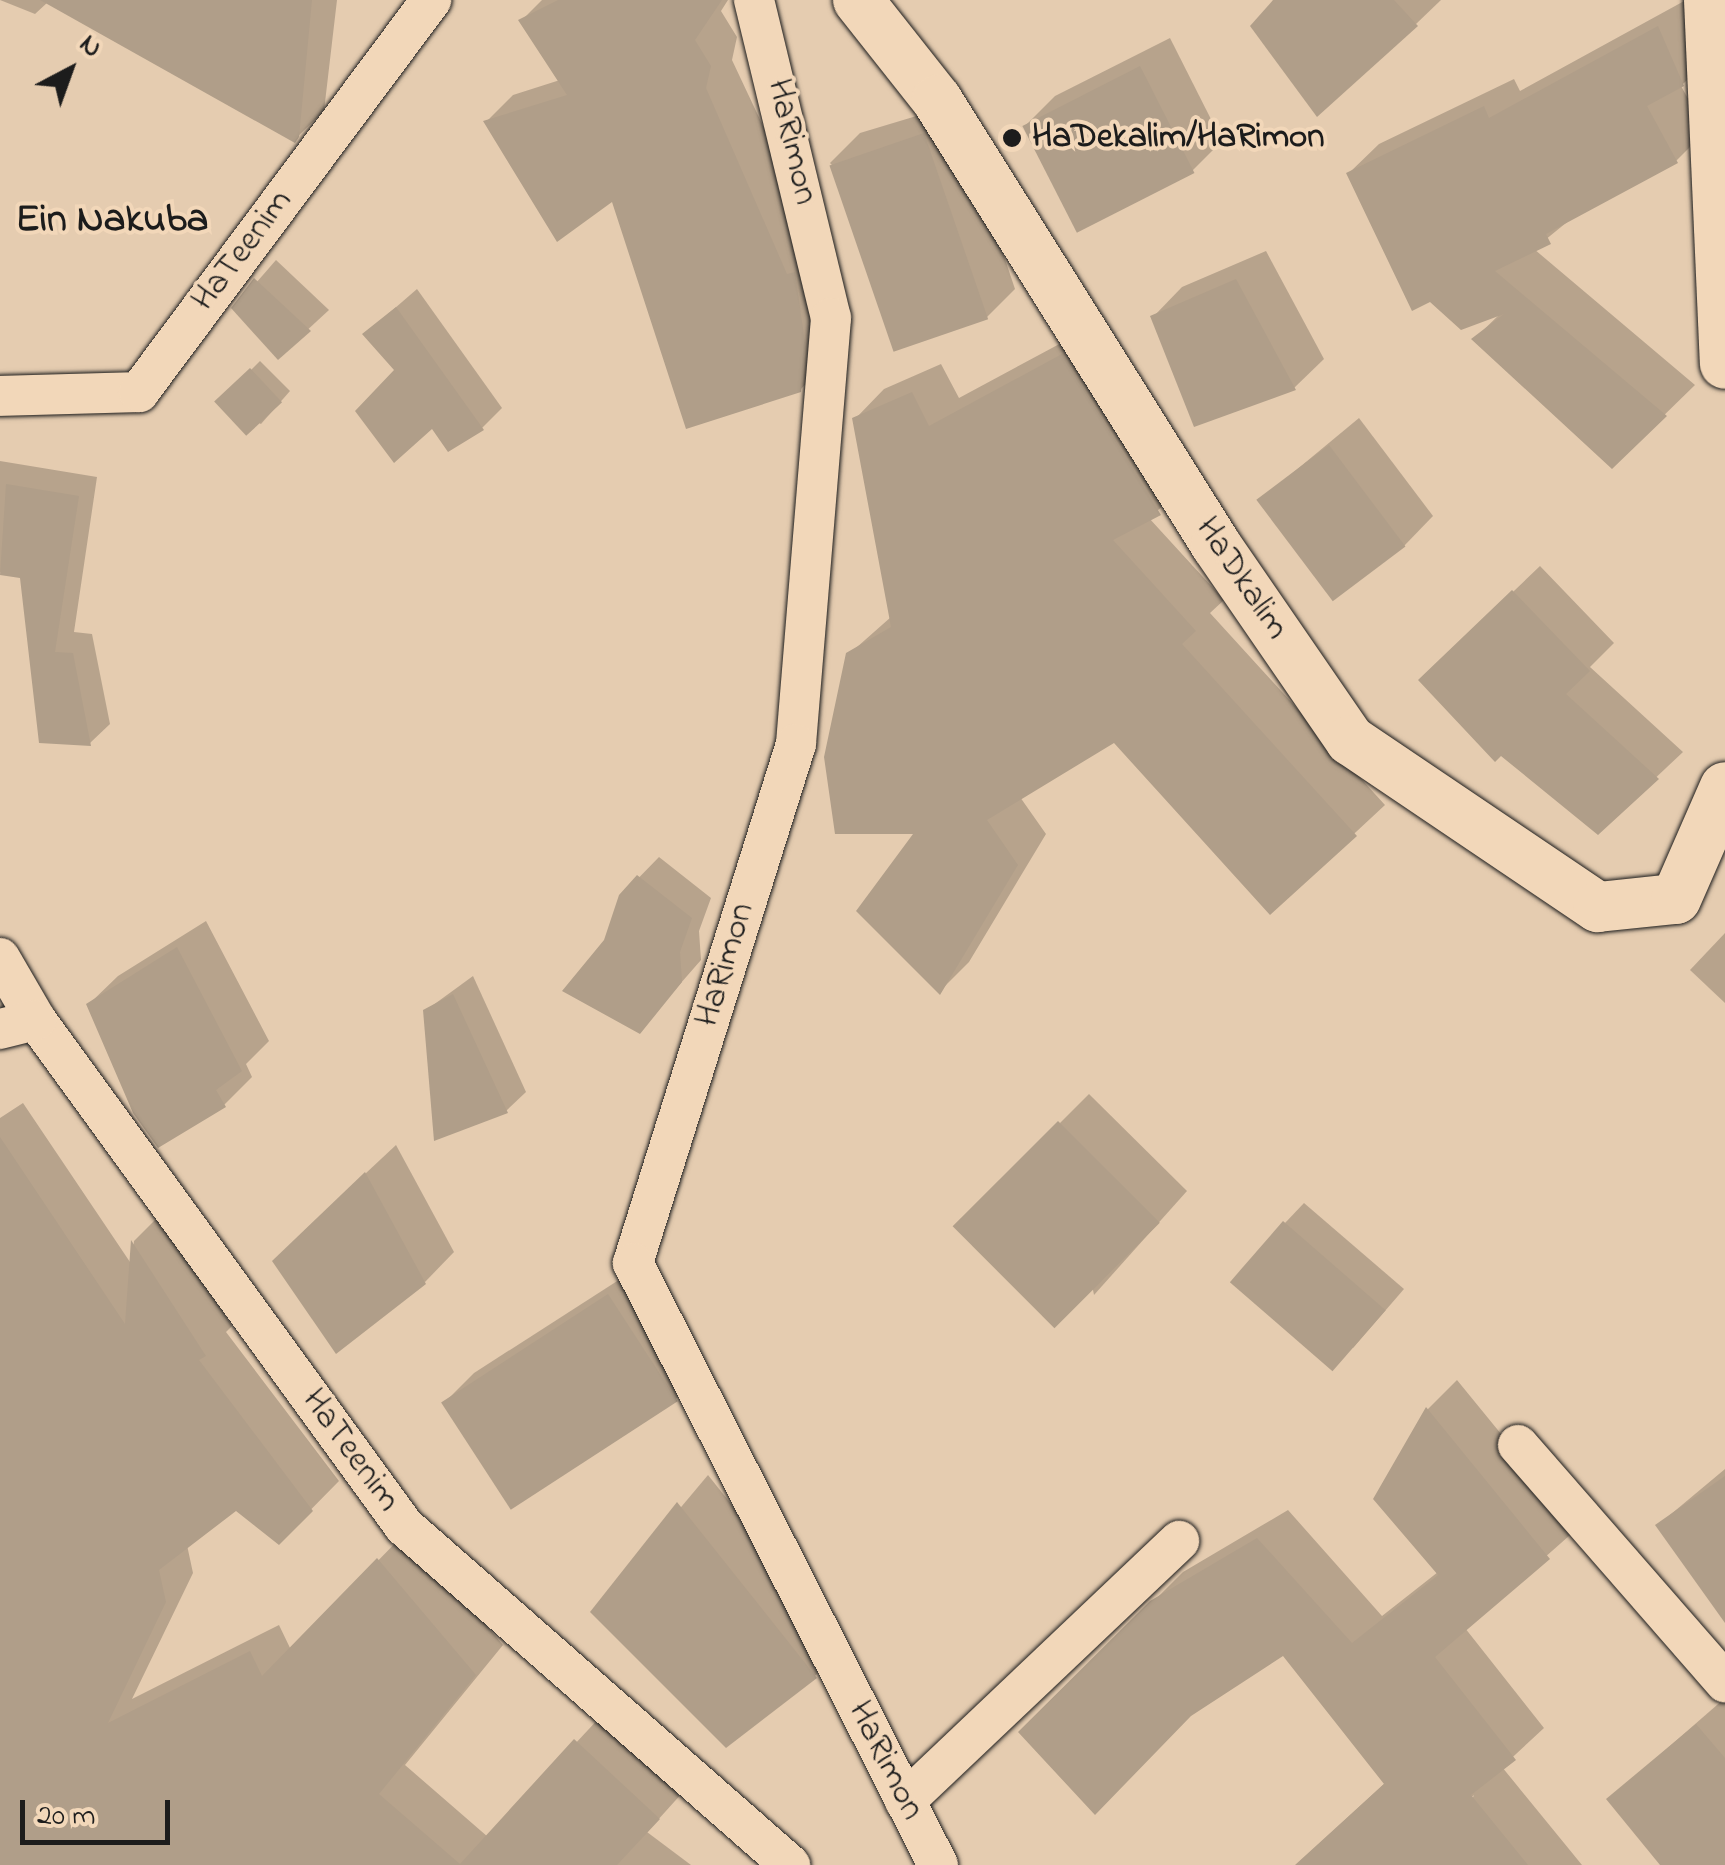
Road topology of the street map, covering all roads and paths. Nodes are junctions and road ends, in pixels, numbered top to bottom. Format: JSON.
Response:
{"nodes":[{"id":1,"x":754,"y":0,"type":"edge"},
{"id":2,"x":858,"y":0,"type":"edge"},
{"id":3,"x":1708,"y":0,"type":"edge"},
{"id":4,"x":426,"y":1,"type":"edge"},
{"id":5,"x":1725,"y":364,"type":"edge"},
{"id":6,"x":0,"y":396,"type":"edge"},
{"id":7,"x":1725,"y":787,"type":"edge"},
{"id":8,"x":0,"y":958,"type":"edge"},
{"id":9,"x":18,"y":1024,"type":"edge"},
{"id":10,"x":1518,"y":1445,"type":"dead end"},
{"id":11,"x":1179,"y":1541,"type":"dead end"},
{"id":12,"x":1725,"y":1682,"type":"edge"},
{"id":13,"x":905,"y":1800,"type":"junction"},
{"id":14,"x":790,"y":1865,"type":"edge"},
{"id":15,"x":938,"y":1865,"type":"edge"}],
"edges":[{"from":1,"to":13,"type":"street","name":"HaRimon"},
{"from":2,"to":7,"type":"street","name":"HaDkalim"},
{"from":3,"to":5,"type":"street"},
{"from":4,"to":6,"type":"street","name":"HaTeenim"},
{"from":8,"to":9,"type":"street","name":"HaTeenim"},
{"from":9,"to":14,"type":"street","name":"HaTeenim"},
{"from":10,"to":12,"type":"street"},
{"from":11,"to":13,"type":"street"},
{"from":13,"to":15,"type":"street","name":"HaRimon"}]}
